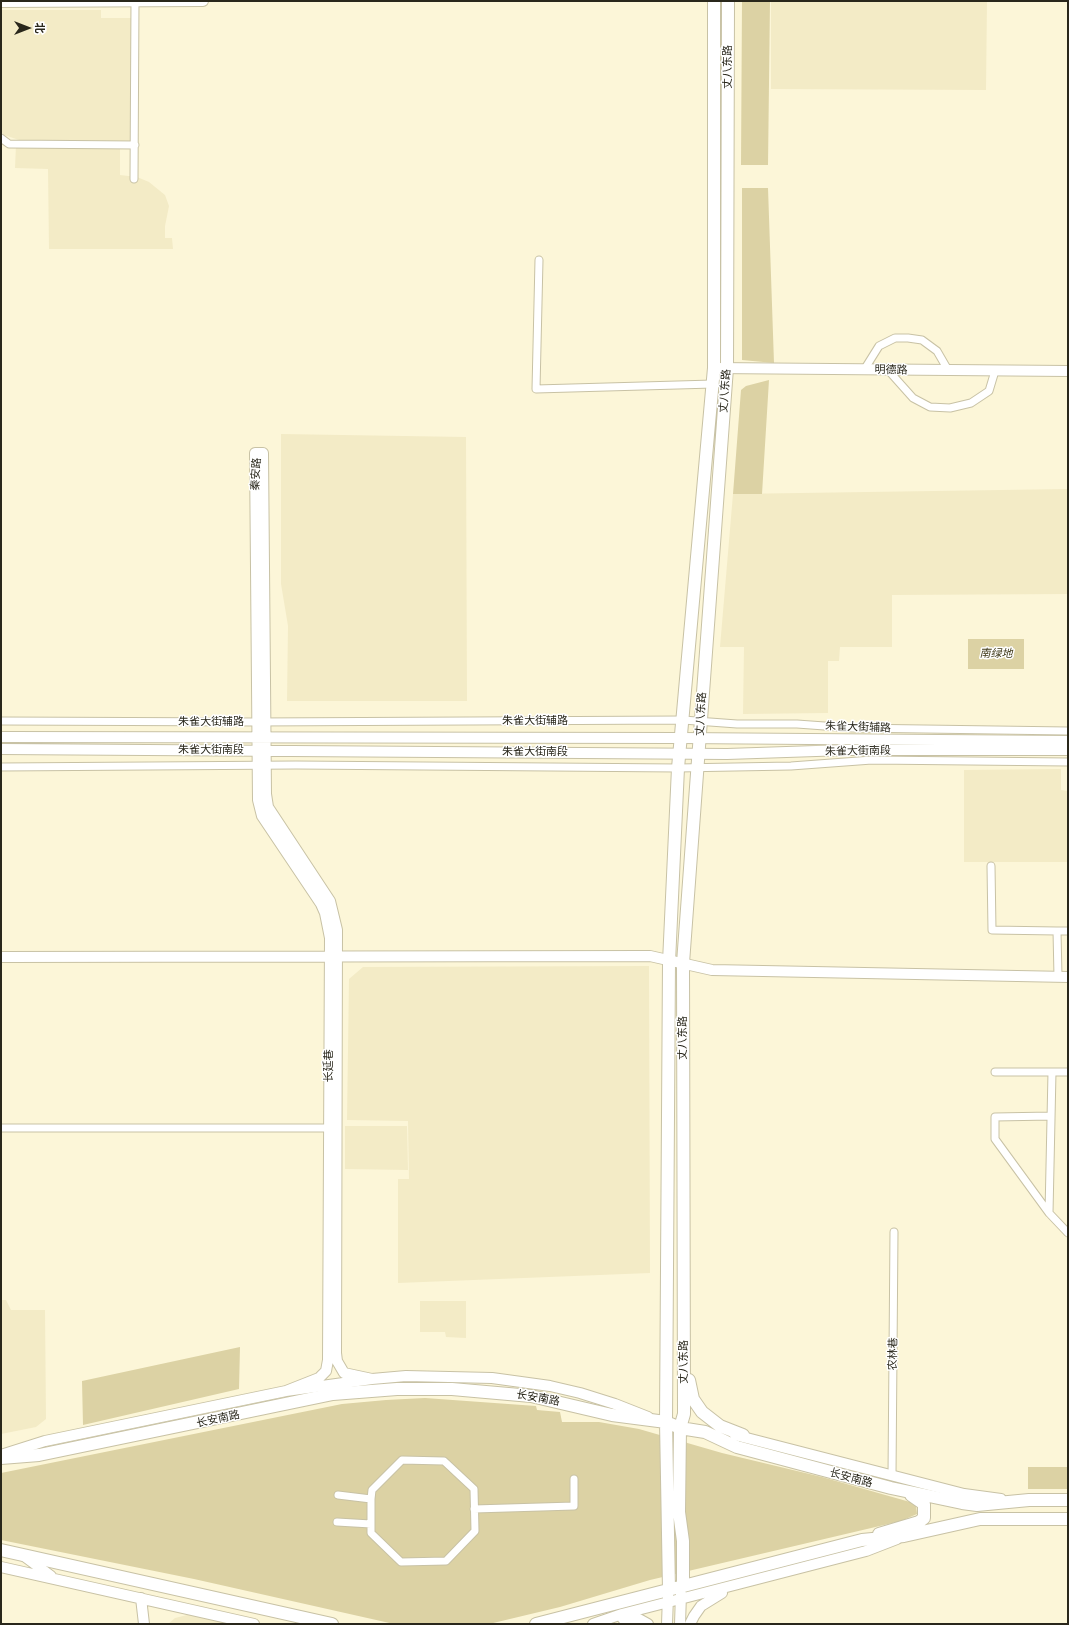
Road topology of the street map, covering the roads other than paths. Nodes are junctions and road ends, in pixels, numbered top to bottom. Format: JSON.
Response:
{"nodes":[{"id":1,"x":203,"y":1,"type":"edge"},
{"id":2,"x":714,"y":1,"type":"edge"},
{"id":3,"x":728,"y":1,"type":"edge"},
{"id":4,"x":1,"y":2,"type":"edge"},
{"id":5,"x":135,"y":2,"type":"edge"},
{"id":6,"x":1,"y":138,"type":"edge"},
{"id":7,"x":134,"y":145,"type":"junction"},
{"id":8,"x":134,"y":180,"type":"dead end"},
{"id":9,"x":539,"y":260,"type":"dead end"},
{"id":10,"x":714,"y":368,"type":"junction"},
{"id":11,"x":727,"y":368,"type":"junction"},
{"id":12,"x":864,"y":370,"type":"junction"},
{"id":13,"x":888,"y":370,"type":"junction"},
{"id":14,"x":948,"y":370,"type":"junction"},
{"id":15,"x":995,"y":371,"type":"junction"},
{"id":16,"x":1068,"y":372,"type":"edge"},
{"id":17,"x":713,"y":384,"type":"junction"},
{"id":18,"x":683,"y":720,"type":"junction"},
{"id":19,"x":1,"y":721,"type":"edge"},
{"id":20,"x":700,"y":721,"type":"junction"},
{"id":21,"x":261,"y":722,"type":"junction"},
{"id":22,"x":1068,"y":731,"type":"edge"},
{"id":23,"x":261,"y":736,"type":"junction"},
{"id":24,"x":1,"y":737,"type":"edge"},
{"id":25,"x":681,"y":738,"type":"junction"},
{"id":26,"x":700,"y":739,"type":"junction"},
{"id":27,"x":1068,"y":741,"type":"edge"},
{"id":28,"x":1,"y":750,"type":"edge"},
{"id":29,"x":261,"y":750,"type":"junction"},
{"id":30,"x":1068,"y":750,"type":"edge"},
{"id":31,"x":679,"y":753,"type":"junction"},
{"id":32,"x":699,"y":753,"type":"junction"},
{"id":33,"x":1068,"y":762,"type":"edge"},
{"id":34,"x":261,"y":765,"type":"junction"},
{"id":35,"x":1,"y":767,"type":"edge"},
{"id":36,"x":699,"y":767,"type":"junction"},
{"id":37,"x":678,"y":768,"type":"junction"},
{"id":38,"x":991,"y":866,"type":"dead end"},
{"id":39,"x":1057,"y":931,"type":"junction"},
{"id":40,"x":1068,"y":931,"type":"edge"},
{"id":41,"x":334,"y":956,"type":"junction"},
{"id":42,"x":1,"y":957,"type":"edge"},
{"id":43,"x":669,"y":962,"type":"junction"},
{"id":44,"x":683,"y":963,"type":"junction"},
{"id":45,"x":1063,"y":977,"type":"edge"},
{"id":46,"x":995,"y":1072,"type":"dead end"},
{"id":47,"x":1052,"y":1072,"type":"junction"},
{"id":48,"x":1068,"y":1072,"type":"edge"},
{"id":49,"x":1051,"y":1116,"type":"junction"},
{"id":50,"x":1,"y":1128,"type":"edge"},
{"id":51,"x":329,"y":1128,"type":"junction"},
{"id":52,"x":1049,"y":1213,"type":"junction"},
{"id":53,"x":894,"y":1232,"type":"dead end"},
{"id":54,"x":1068,"y":1233,"type":"edge"},
{"id":55,"x":684,"y":1346,"type":"junction"},
{"id":56,"x":372,"y":1379,"type":"junction"},
{"id":57,"x":286,"y":1391,"type":"junction"},
{"id":58,"x":654,"y":1419,"type":"junction"},
{"id":59,"x":666,"y":1422,"type":"junction"},
{"id":60,"x":680,"y":1428,"type":"junction"},
{"id":61,"x":705,"y":1432,"type":"junction"},
{"id":62,"x":743,"y":1436,"type":"junction"},
{"id":63,"x":1,"y":1456,"type":"edge"},
{"id":64,"x":892,"y":1475,"type":"junction"},
{"id":65,"x":574,"y":1479,"type":"dead end"},
{"id":66,"x":904,"y":1491,"type":"junction"},
{"id":67,"x":338,"y":1495,"type":"dead end"},
{"id":68,"x":371,"y":1499,"type":"junction"},
{"id":69,"x":1029,"y":1500,"type":"junction"},
{"id":70,"x":1068,"y":1500,"type":"edge"},
{"id":71,"x":474,"y":1510,"type":"junction"},
{"id":72,"x":1068,"y":1519,"type":"edge"},
{"id":73,"x":337,"y":1522,"type":"dead end"},
{"id":74,"x":371,"y":1524,"type":"junction"},
{"id":75,"x":905,"y":1536,"type":"junction"},
{"id":76,"x":862,"y":1540,"type":"junction"},
{"id":77,"x":1,"y":1550,"type":"edge"},
{"id":78,"x":22,"y":1554,"type":"junction"},
{"id":79,"x":1,"y":1567,"type":"edge"},
{"id":80,"x":54,"y":1579,"type":"junction"},
{"id":81,"x":738,"y":1584,"type":"junction"},
{"id":82,"x":683,"y":1586,"type":"junction"},
{"id":83,"x":669,"y":1590,"type":"junction"},
{"id":84,"x":141,"y":1598,"type":"junction"},
{"id":85,"x":680,"y":1599,"type":"junction"},
{"id":86,"x":667,"y":1602,"type":"junction"},
{"id":87,"x":596,"y":1623,"type":"edge"},
{"id":88,"x":144,"y":1624,"type":"edge"},
{"id":89,"x":254,"y":1624,"type":"edge"},
{"id":90,"x":332,"y":1624,"type":"edge"},
{"id":91,"x":536,"y":1624,"type":"edge"},
{"id":92,"x":648,"y":1624,"type":"edge"},
{"id":93,"x":667,"y":1624,"type":"edge"},
{"id":94,"x":680,"y":1624,"type":"edge"},
{"id":95,"x":690,"y":1624,"type":"edge"}],
"edges":[{"from":1,"to":5,"type":"main road"},
{"from":2,"to":10,"type":"main road","name":"丈八东路"},
{"from":3,"to":11,"type":"main road","name":"丈八东路"},
{"from":4,"to":5,"type":"main road"},
{"from":5,"to":7,"type":"street"},
{"from":6,"to":7,"type":"street"},
{"from":7,"to":8,"type":"street"},
{"from":9,"to":17,"type":"street"},
{"from":10,"to":11,"type":"main road","name":"明德路"},
{"from":10,"to":17,"type":"main road","name":"丈八东路"},
{"from":11,"to":12,"type":"main road","name":"明德路"},
{"from":11,"to":20,"type":"main road","name":"丈八东路"},
{"from":12,"to":13,"type":"main road","name":"明德路"},
{"from":12,"to":14,"type":"street"},
{"from":13,"to":14,"type":"main road","name":"明德路"},
{"from":13,"to":15,"type":"street"},
{"from":14,"to":15,"type":"main road","name":"明德路"},
{"from":15,"to":16,"type":"main road","name":"明德路"},
{"from":17,"to":18,"type":"main road","name":"丈八东路"},
{"from":18,"to":20,"type":"street","name":"朱雀大街辅路"},
{"from":18,"to":21,"type":"street","name":"朱雀大街辅路"},
{"from":18,"to":25,"type":"main road","name":"丈八东路"},
{"from":19,"to":21,"type":"street","name":"朱雀大街辅路"},
{"from":20,"to":22,"type":"street","name":"朱雀大街辅路"},
{"from":20,"to":26,"type":"main road","name":"丈八东路"},
{"from":21,"to":21,"type":"main road","name":"秦安路"},
{"from":21,"to":23,"type":"main road","name":"秦安路"},
{"from":23,"to":24,"type":"main road","name":"朱雀大街南段"},
{"from":23,"to":25,"type":"main road","name":"朱雀大街南段"},
{"from":23,"to":29,"type":"main road","name":"长延巷"},
{"from":25,"to":26,"type":"main road","name":"朱雀大街南段"},
{"from":25,"to":31,"type":"main road","name":"丈八东路"},
{"from":26,"to":27,"type":"main road","name":"朱雀大街南段"},
{"from":26,"to":32,"type":"main road","name":"丈八东路"},
{"from":28,"to":29,"type":"main road","name":"朱雀大街南段"},
{"from":29,"to":31,"type":"main road","name":"朱雀大街南段"},
{"from":29,"to":34,"type":"main road","name":"长延巷"},
{"from":30,"to":32,"type":"main road","name":"朱雀大街南段"},
{"from":31,"to":32,"type":"main road","name":"朱雀大街南段"},
{"from":31,"to":37,"type":"main road","name":"丈八东路"},
{"from":32,"to":36,"type":"main road","name":"丈八东路"},
{"from":33,"to":36,"type":"street"},
{"from":34,"to":35,"type":"street"},
{"from":34,"to":37,"type":"street"},
{"from":34,"to":41,"type":"main road","name":"长延巷"},
{"from":36,"to":37,"type":"street"},
{"from":36,"to":44,"type":"main road","name":"丈八东路"},
{"from":37,"to":43,"type":"main road","name":"丈八东路"},
{"from":38,"to":39,"type":"street"},
{"from":39,"to":40,"type":"street"},
{"from":39,"to":45,"type":"street"},
{"from":41,"to":42,"type":"main road"},
{"from":41,"to":43,"type":"main road"},
{"from":41,"to":51,"type":"main road","name":"长延巷"},
{"from":41,"to":56,"type":"main road","name":"长延巷"},
{"from":43,"to":44,"type":"main road"},
{"from":43,"to":59,"type":"main road","name":"丈八东路"},
{"from":44,"to":45,"type":"main road"},
{"from":44,"to":55,"type":"main road","name":"丈八东路"},
{"from":46,"to":47,"type":"street"},
{"from":47,"to":48,"type":"street"},
{"from":47,"to":49,"type":"street"},
{"from":49,"to":52,"type":"street"},
{"from":49,"to":52,"type":"street"},
{"from":50,"to":51,"type":"street"},
{"from":51,"to":57,"type":"main road","name":"长延巷"},
{"from":52,"to":54,"type":"street"},
{"from":53,"to":64,"type":"street","name":"农林巷"},
{"from":55,"to":60,"type":"main road","name":"丈八东路"},
{"from":55,"to":62,"type":"main road"},
{"from":56,"to":57,"type":"main road"},
{"from":56,"to":58,"type":"main road"},
{"from":57,"to":63,"type":"main road"},
{"from":58,"to":59,"type":"main road","name":"长安南路"},
{"from":58,"to":63,"type":"main road","name":"长安南路"},
{"from":59,"to":60,"type":"main road","name":"长安南路"},
{"from":59,"to":83,"type":"main road","name":"丈八东路"},
{"from":60,"to":61,"type":"main road","name":"长安南路"},
{"from":60,"to":82,"type":"main road","name":"丈八东路"},
{"from":61,"to":62,"type":"main road"},
{"from":61,"to":66,"type":"main road","name":"长安南路"},
{"from":62,"to":64,"type":"main road"},
{"from":64,"to":69,"type":"main road"},
{"from":65,"to":71,"type":"street"},
{"from":66,"to":69,"type":"main road","name":"长安南路"},
{"from":66,"to":76,"type":"main road"},
{"from":67,"to":68,"type":"street"},
{"from":68,"to":71,"type":"street"},
{"from":68,"to":74,"type":"street"},
{"from":69,"to":70,"type":"main road","name":"长安南路"},
{"from":71,"to":74,"type":"street"},
{"from":72,"to":75,"type":"main road"},
{"from":73,"to":74,"type":"street"},
{"from":75,"to":76,"type":"main road"},
{"from":75,"to":81,"type":"main road"},
{"from":76,"to":82,"type":"main road"},
{"from":77,"to":78,"type":"main road"},
{"from":78,"to":80,"type":"main road"},
{"from":78,"to":90,"type":"main road"},
{"from":79,"to":80,"type":"main road"},
{"from":80,"to":84,"type":"main road"},
{"from":81,"to":85,"type":"main road"},
{"from":81,"to":95,"type":"main road"},
{"from":82,"to":83,"type":"main road"},
{"from":82,"to":85,"type":"main road"},
{"from":83,"to":86,"type":"main road"},
{"from":83,"to":91,"type":"main road"},
{"from":84,"to":88,"type":"main road"},
{"from":84,"to":89,"type":"main road"},
{"from":85,"to":86,"type":"main road"},
{"from":85,"to":94,"type":"main road"},
{"from":86,"to":87,"type":"main road"},
{"from":86,"to":93,"type":"main road"},
{"from":87,"to":92,"type":"main road"}]}
